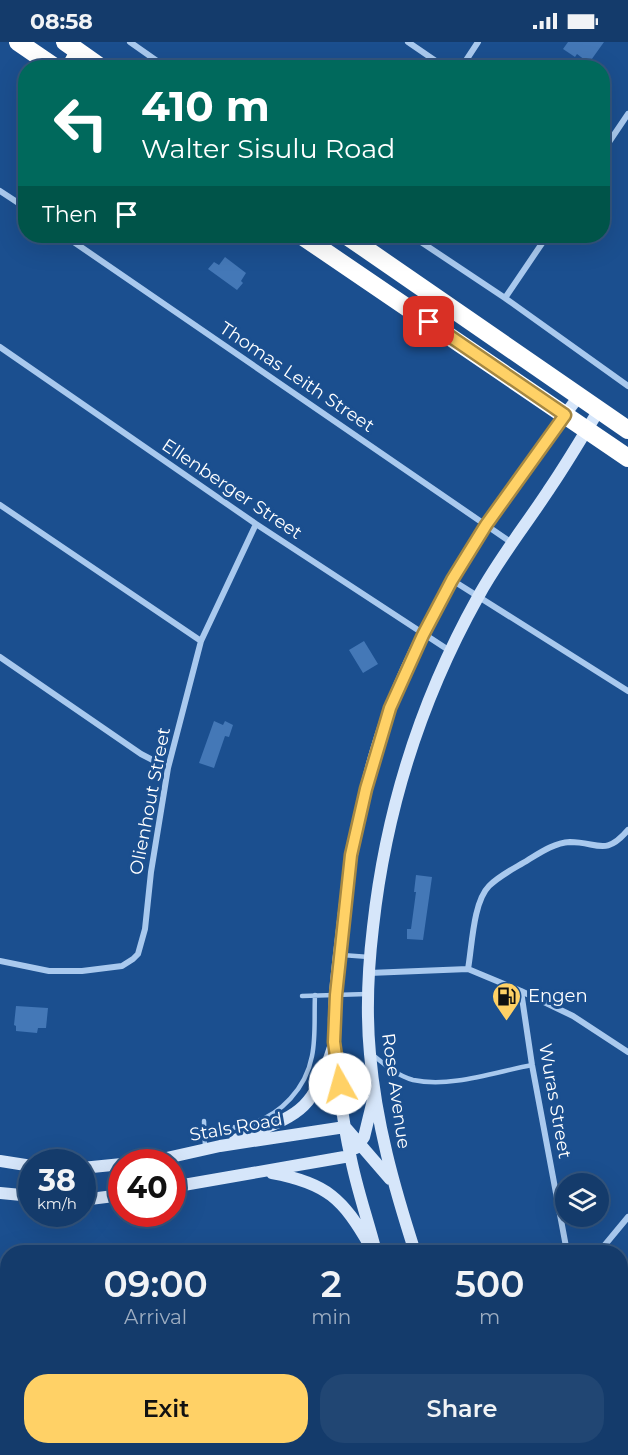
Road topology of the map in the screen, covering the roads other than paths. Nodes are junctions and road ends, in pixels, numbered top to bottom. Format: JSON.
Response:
{"nodes":[{"id":1,"x":18,"y":42,"type":"edge"},
{"id":2,"x":130,"y":42,"type":"edge"},
{"id":3,"x":408,"y":42,"type":"edge"},
{"id":4,"x":478,"y":42,"type":"edge"},
{"id":5,"x":44,"y":60,"type":"edge"},
{"id":6,"x":156,"y":60,"type":"edge"},
{"id":7,"x":434,"y":60,"type":"edge"},
{"id":8,"x":466,"y":60,"type":"edge"},
{"id":9,"x":628,"y":114,"type":"edge"},
{"id":10,"x":610,"y":141,"type":"edge"},
{"id":11,"x":0,"y":191,"type":"edge"},
{"id":12,"x":18,"y":203,"type":"edge"},
{"id":13,"x":75,"y":243,"type":"edge"},
{"id":14,"x":422,"y":243,"type":"edge"},
{"id":15,"x":542,"y":243,"type":"edge"},
{"id":16,"x":342,"y":244,"type":"edge"},
{"id":17,"x":505,"y":298,"type":"junction"},
{"id":18,"x":481,"y":328,"type":"junction"},
{"id":19,"x":0,"y":347,"type":"edge"},
{"id":20,"x":467,"y":348,"type":"junction"},
{"id":21,"x":628,"y":386,"type":"edge"},
{"id":22,"x":579,"y":396,"type":"junction"},
{"id":23,"x":599,"y":410,"type":"junction"},
{"id":24,"x":565,"y":415,"type":"junction"},
{"id":25,"x":587,"y":430,"type":"junction"},
{"id":26,"x":628,"y":430,"type":"edge"},
{"id":27,"x":628,"y":458,"type":"edge"},
{"id":28,"x":0,"y":505,"type":"edge"},
{"id":29,"x":256,"y":524,"type":"junction"},
{"id":30,"x":486,"y":525,"type":"junction"},
{"id":31,"x":512,"y":543,"type":"junction"},
{"id":32,"x":452,"y":580,"type":"junction"},
{"id":33,"x":478,"y":595,"type":"junction"},
{"id":34,"x":423,"y":635,"type":"junction"},
{"id":35,"x":201,"y":641,"type":"junction"},
{"id":36,"x":450,"y":651,"type":"junction"},
{"id":37,"x":0,"y":657,"type":"edge"},
{"id":38,"x":628,"y":691,"type":"edge"},
{"id":39,"x":168,"y":768,"type":"junction"},
{"id":40,"x":628,"y":830,"type":"edge"},
{"id":41,"x":339,"y":955,"type":"junction"},
{"id":42,"x":370,"y":957,"type":"junction"},
{"id":43,"x":0,"y":961,"type":"edge"},
{"id":44,"x":468,"y":969,"type":"junction"},
{"id":45,"x":369,"y":973,"type":"junction"},
{"id":46,"x":521,"y":991,"type":"junction"},
{"id":47,"x":367,"y":994,"type":"junction"},
{"id":48,"x":315,"y":995,"type":"junction"},
{"id":49,"x":336,"y":995,"type":"junction"},
{"id":50,"x":302,"y":996,"type":"dead end"},
{"id":51,"x":334,"y":1042,"type":"junction"},
{"id":52,"x":369,"y":1052,"type":"junction"},
{"id":53,"x":628,"y":1052,"type":"edge"},
{"id":54,"x":532,"y":1065,"type":"junction"},
{"id":55,"x":374,"y":1094,"type":"junction"},
{"id":56,"x":204,"y":1121,"type":"dead end"},
{"id":57,"x":345,"y":1127,"type":"junction"},
{"id":58,"x":203,"y":1131,"type":"junction"},
{"id":59,"x":360,"y":1143,"type":"junction"},
{"id":60,"x":220,"y":1146,"type":"junction"},
{"id":61,"x":205,"y":1150,"type":"junction"},
{"id":62,"x":186,"y":1154,"type":"edge"},
{"id":63,"x":350,"y":1156,"type":"junction"},
{"id":64,"x":0,"y":1161,"type":"edge"},
{"id":65,"x":18,"y":1164,"type":"edge"},
{"id":66,"x":261,"y":1171,"type":"junction"},
{"id":67,"x":392,"y":1182,"type":"junction"},
{"id":68,"x":186,"y":1184,"type":"edge"},
{"id":69,"x":0,"y":1193,"type":"edge"},
{"id":70,"x":18,"y":1195,"type":"edge"},
{"id":71,"x":628,"y":1217,"type":"edge"},
{"id":72,"x":371,"y":1245,"type":"edge"},
{"id":73,"x":373,"y":1245,"type":"edge"},
{"id":74,"x":413,"y":1245,"type":"edge"},
{"id":75,"x":566,"y":1245,"type":"edge"},
{"id":76,"x":605,"y":1245,"type":"edge"}],
"edges":[{"from":1,"to":5,"type":"highway"},
{"from":2,"to":6,"type":"street"},
{"from":3,"to":7,"type":"street"},
{"from":4,"to":8,"type":"street"},
{"from":9,"to":10,"type":"street"},
{"from":11,"to":12,"type":"street"},
{"from":13,"to":30,"type":"street","name":"Thomas Leith Street"},
{"from":14,"to":17,"type":"street"},
{"from":15,"to":17,"type":"street"},
{"from":16,"to":18,"type":"highway"},
{"from":16,"to":20,"type":"highway"},
{"from":17,"to":21,"type":"street"},
{"from":18,"to":20,"type":"highway"},
{"from":18,"to":22,"type":"highway"},
{"from":19,"to":29,"type":"street","name":"Ellenberger Street"},
{"from":20,"to":24,"type":"highway"},
{"from":22,"to":23,"type":"highway"},
{"from":22,"to":24,"type":"street"},
{"from":23,"to":25,"type":"street","name":"Rose Avenue"},
{"from":23,"to":26,"type":"highway"},
{"from":24,"to":25,"type":"highway"},
{"from":24,"to":30,"type":"street"},
{"from":25,"to":27,"type":"highway"},
{"from":25,"to":31,"type":"street","name":"Rose Avenue"},
{"from":28,"to":35,"type":"street"},
{"from":29,"to":34,"type":"street","name":"Ellenberger Street"},
{"from":29,"to":35,"type":"street","name":"Olienhout Street"},
{"from":30,"to":31,"type":"street","name":"Thomas Leith Street"},
{"from":30,"to":32,"type":"street"},
{"from":31,"to":33,"type":"street","name":"Rose Avenue"},
{"from":32,"to":33,"type":"street"},
{"from":32,"to":34,"type":"street"},
{"from":33,"to":36,"type":"street","name":"Rose Avenue"},
{"from":33,"to":38,"type":"street"},
{"from":34,"to":36,"type":"street","name":"Ellenberger Street"},
{"from":34,"to":41,"type":"street"},
{"from":35,"to":39,"type":"street","name":"Olienhout Street"},
{"from":36,"to":42,"type":"street","name":"Rose Avenue"},
{"from":37,"to":39,"type":"street"},
{"from":39,"to":43,"type":"street","name":"Olienhout Street"},
{"from":40,"to":44,"type":"street"},
{"from":41,"to":42,"type":"lane"},
{"from":41,"to":49,"type":"street"},
{"from":42,"to":45,"type":"street","name":"Rose Avenue"},
{"from":44,"to":45,"type":"street"},
{"from":44,"to":46,"type":"street"},
{"from":45,"to":47,"type":"street","name":"Rose Avenue"},
{"from":46,"to":53,"type":"street"},
{"from":46,"to":54,"type":"street","name":"Wuras Street"},
{"from":47,"to":49,"type":"lane"},
{"from":47,"to":52,"type":"street","name":"Rose Avenue"},
{"from":48,"to":49,"type":"lane"},
{"from":48,"to":50,"type":"lane"},
{"from":48,"to":58,"type":"lane"},
{"from":49,"to":51,"type":"street"},
{"from":51,"to":57,"type":"street"},
{"from":51,"to":60,"type":"street"},
{"from":52,"to":54,"type":"lane"},
{"from":52,"to":55,"type":"street","name":"Rose Avenue"},
{"from":54,"to":75,"type":"street","name":"Wuras Street"},
{"from":55,"to":59,"type":"street"},
{"from":55,"to":67,"type":"street","name":"Rose Avenue"},
{"from":56,"to":58,"type":"lane"},
{"from":57,"to":59,"type":"street"},
{"from":57,"to":60,"type":"street","name":"Stals Road"},
{"from":57,"to":63,"type":"street"},
{"from":58,"to":61,"type":"lane"},
{"from":59,"to":63,"type":"street"},
{"from":59,"to":67,"type":"street"},
{"from":60,"to":61,"type":"street","name":"Stals Road"},
{"from":61,"to":62,"type":"street","name":"Stals Road"},
{"from":63,"to":66,"type":"street"},
{"from":63,"to":73,"type":"street"},
{"from":64,"to":65,"type":"street"},
{"from":66,"to":68,"type":"street"},
{"from":66,"to":72,"type":"street"},
{"from":67,"to":74,"type":"street","name":"Rose Avenue"},
{"from":69,"to":70,"type":"street"},
{"from":71,"to":76,"type":"street"}]}
